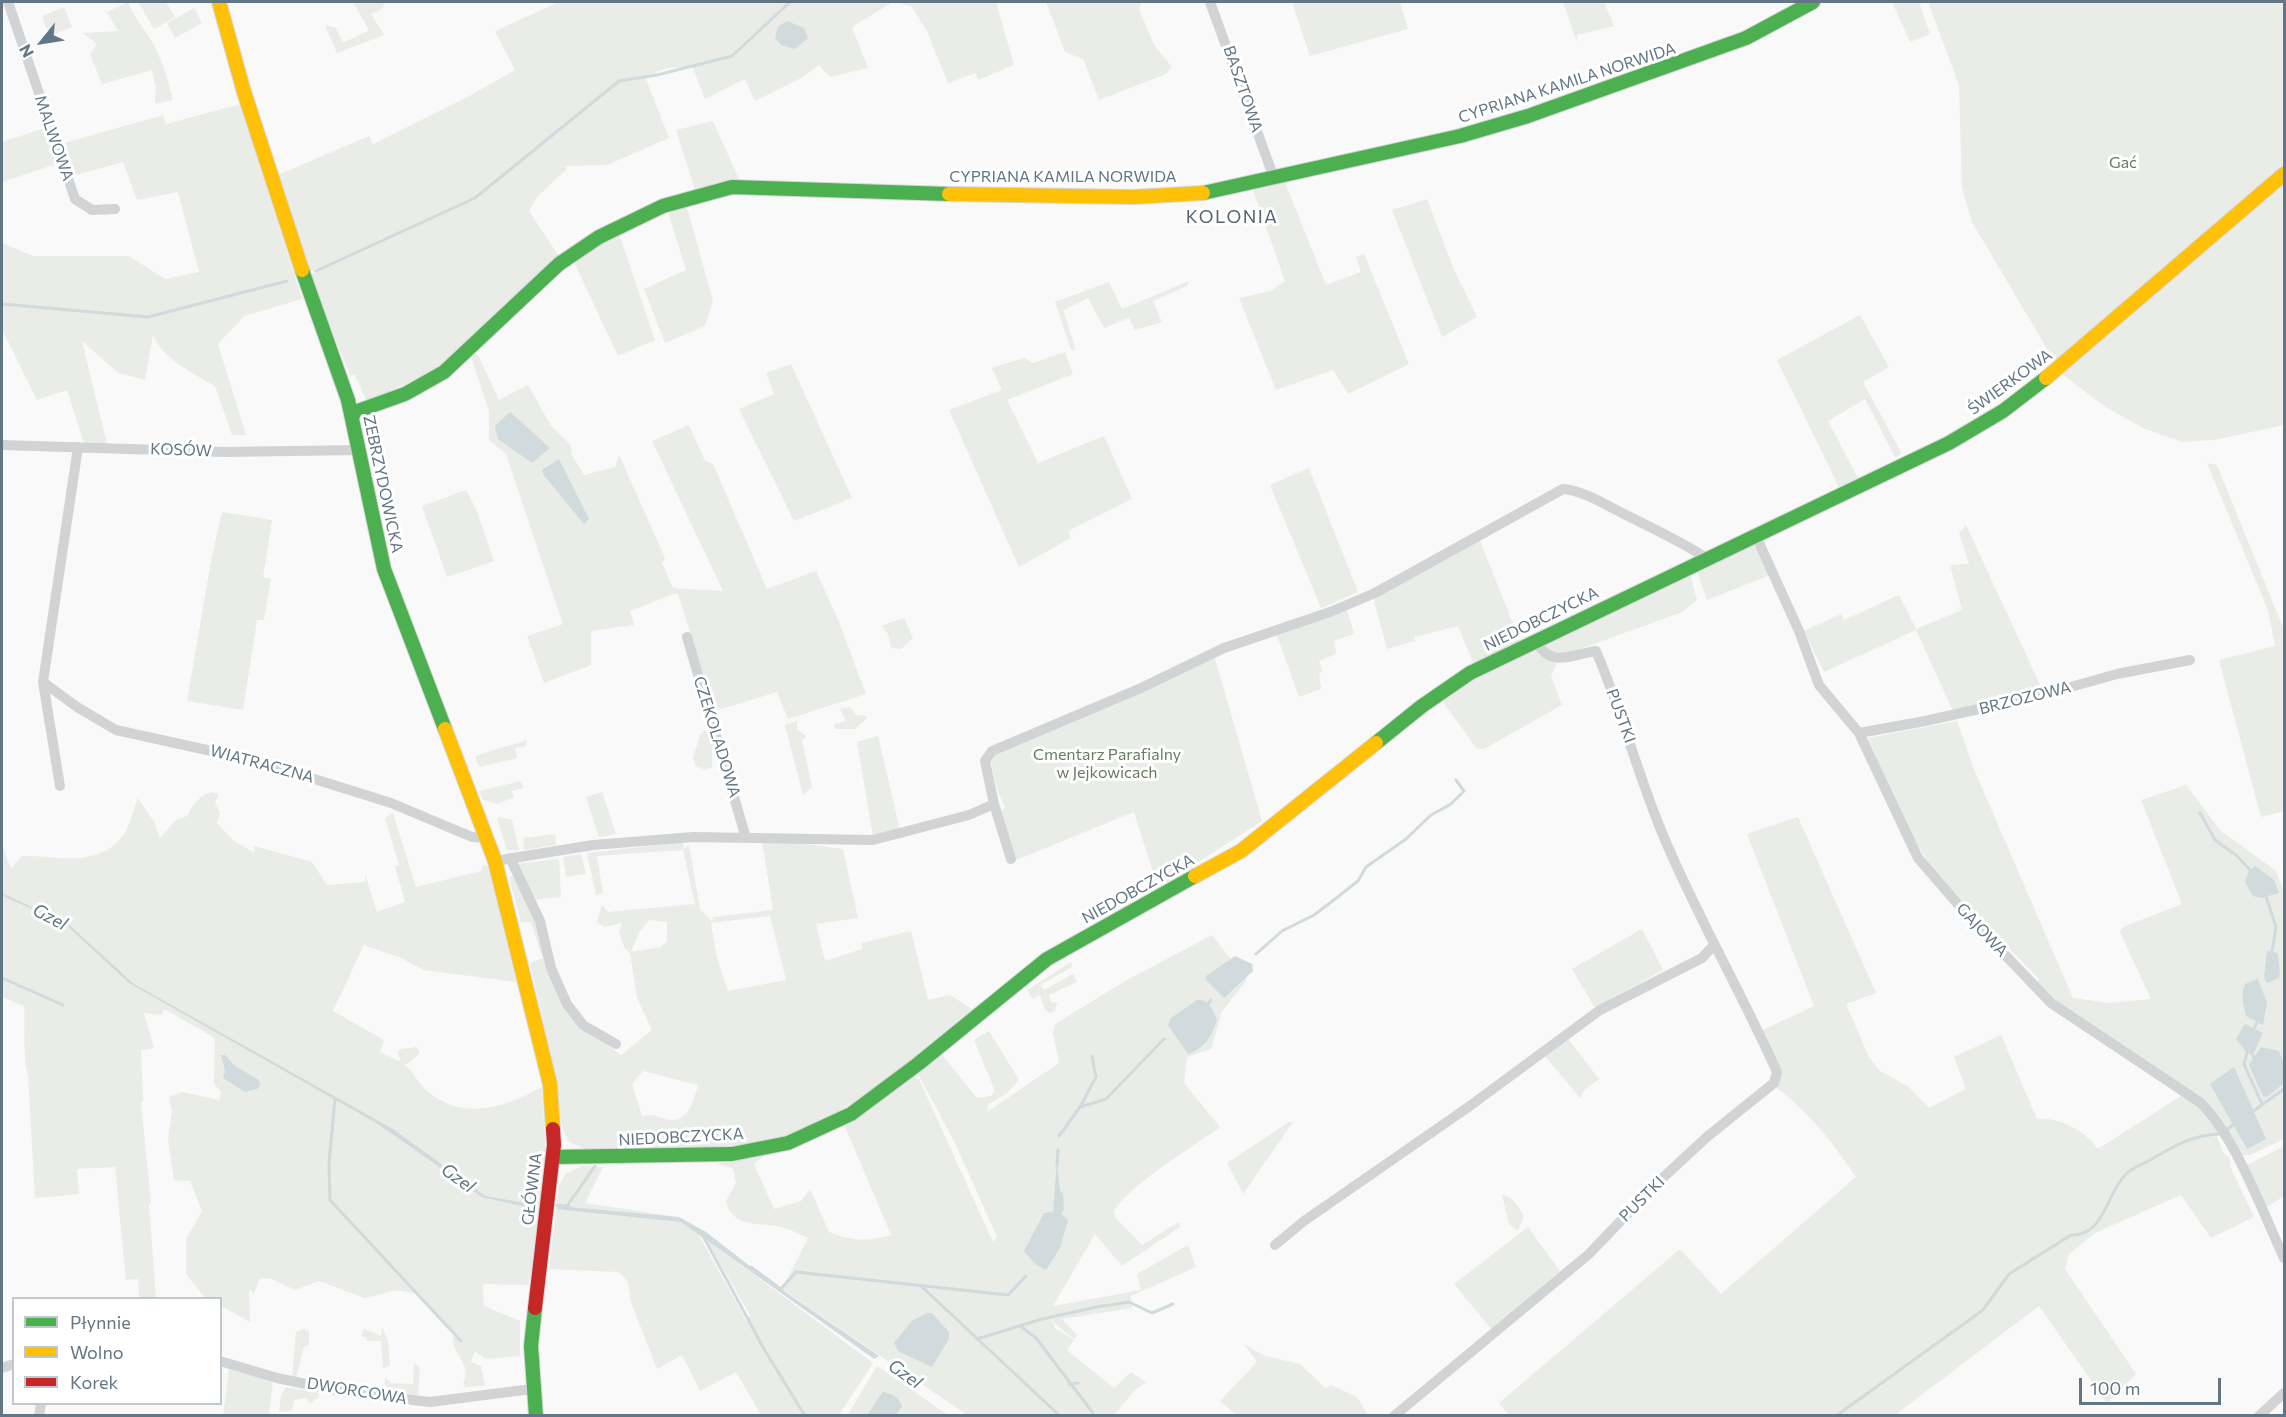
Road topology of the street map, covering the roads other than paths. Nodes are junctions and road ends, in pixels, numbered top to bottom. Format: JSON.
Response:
{"nodes":[{"id":1,"x":8,"y":2,"type":"edge"},
{"id":2,"x":219,"y":2,"type":"edge"},
{"id":3,"x":1210,"y":2,"type":"edge"},
{"id":4,"x":1807,"y":3,"type":"edge"},
{"id":5,"x":2284,"y":174,"type":"edge"},
{"id":6,"x":1274,"y":178,"type":"junction"},
{"id":7,"x":115,"y":209,"type":"dead end"},
{"id":8,"x":352,"y":413,"type":"junction"},
{"id":9,"x":2,"y":445,"type":"edge"},
{"id":10,"x":78,"y":447,"type":"junction"},
{"id":11,"x":360,"y":450,"type":"junction"},
{"id":12,"x":1756,"y":536,"type":"junction"},
{"id":13,"x":1711,"y":558,"type":"junction"},
{"id":14,"x":687,"y":637,"type":"dead end"},
{"id":15,"x":1535,"y":640,"type":"junction"},
{"id":16,"x":2190,"y":660,"type":"dead end"},
{"id":17,"x":43,"y":682,"type":"junction"},
{"id":18,"x":1859,"y":733,"type":"junction"},
{"id":19,"x":60,"y":786,"type":"dead end"},
{"id":20,"x":994,"y":804,"type":"junction"},
{"id":21,"x":487,"y":838,"type":"junction"},
{"id":22,"x":746,"y":838,"type":"junction"},
{"id":23,"x":510,"y":858,"type":"junction"},
{"id":24,"x":1011,"y":859,"type":"dead end"},
{"id":25,"x":495,"y":861,"type":"junction"},
{"id":26,"x":1714,"y":945,"type":"junction"},
{"id":27,"x":523,"y":970,"type":"joint"},
{"id":28,"x":616,"y":1044,"type":"dead end"},
{"id":29,"x":552,"y":1157,"type":"junction"},
{"id":30,"x":1275,"y":1245,"type":"dead end"},
{"id":31,"x":2284,"y":1258,"type":"edge"},
{"id":32,"x":222,"y":1362,"type":"edge"},
{"id":33,"x":532,"y":1389,"type":"junction"},
{"id":34,"x":2284,"y":1392,"type":"edge"},
{"id":35,"x":536,"y":1416,"type":"edge"},
{"id":36,"x":1394,"y":1416,"type":"edge"},
{"id":37,"x":2259,"y":1416,"type":"edge"}],
"edges":[{"from":1,"to":7,"type":"street","name":"MALWOWA"},
{"from":2,"to":8,"type":"street","name":"ZEBRZYDOWICKA"},
{"from":3,"to":6,"type":"street","name":"BASZTOWA"},
{"from":4,"to":6,"type":"street","name":"CYPRIANA KAMILA NORWIDA"},
{"from":5,"to":12,"type":"street","name":"ŚWIERKOWA"},
{"from":6,"to":8,"type":"street","name":"CYPRIANA KAMILA NORWIDA"},
{"from":8,"to":11,"type":"street","name":"ZEBRZYDOWICKA"},
{"from":9,"to":10,"type":"street","name":"KOSÓW"},
{"from":10,"to":11,"type":"street","name":"KOSÓW"},
{"from":10,"to":17,"type":"street"},
{"from":11,"to":21,"type":"street","name":"ZEBRZYDOWICKA"},
{"from":12,"to":13,"type":"street","name":"ŚWIERKOWA"},
{"from":12,"to":18,"type":"street","name":"GAJOWA"},
{"from":13,"to":15,"type":"street","name":"NIEDOBCZYCKA"},
{"from":13,"to":20,"type":"street"},
{"from":14,"to":22,"type":"street","name":"CZEKOLADOWA"},
{"from":15,"to":26,"type":"street","name":"PUSTKI"},
{"from":15,"to":29,"type":"street","name":"NIEDOBCZYCKA"},
{"from":16,"to":18,"type":"street","name":"BRZOZOWA"},
{"from":17,"to":19,"type":"street"},
{"from":17,"to":21,"type":"street","name":"WIATRACZNA"},
{"from":18,"to":31,"type":"street","name":"GAJOWA"},
{"from":20,"to":22,"type":"street"},
{"from":20,"to":24,"type":"street"},
{"from":21,"to":25,"type":"street","name":"ZEBRZYDOWICKA"},
{"from":22,"to":23,"type":"street"},
{"from":23,"to":25,"type":"street"},
{"from":23,"to":28,"type":"street"},
{"from":25,"to":27,"type":"street","name":"ZEBRZYDOWICKA"},
{"from":26,"to":30,"type":"street"},
{"from":26,"to":36,"type":"street","name":"PUSTKI"},
{"from":27,"to":29,"type":"street","name":"GŁÓWNA"},
{"from":29,"to":33,"type":"street","name":"GŁÓWNA"},
{"from":32,"to":33,"type":"street","name":"DWORCOWA"},
{"from":33,"to":35,"type":"street","name":"GŁÓWNA"},
{"from":34,"to":37,"type":"street"}]}
